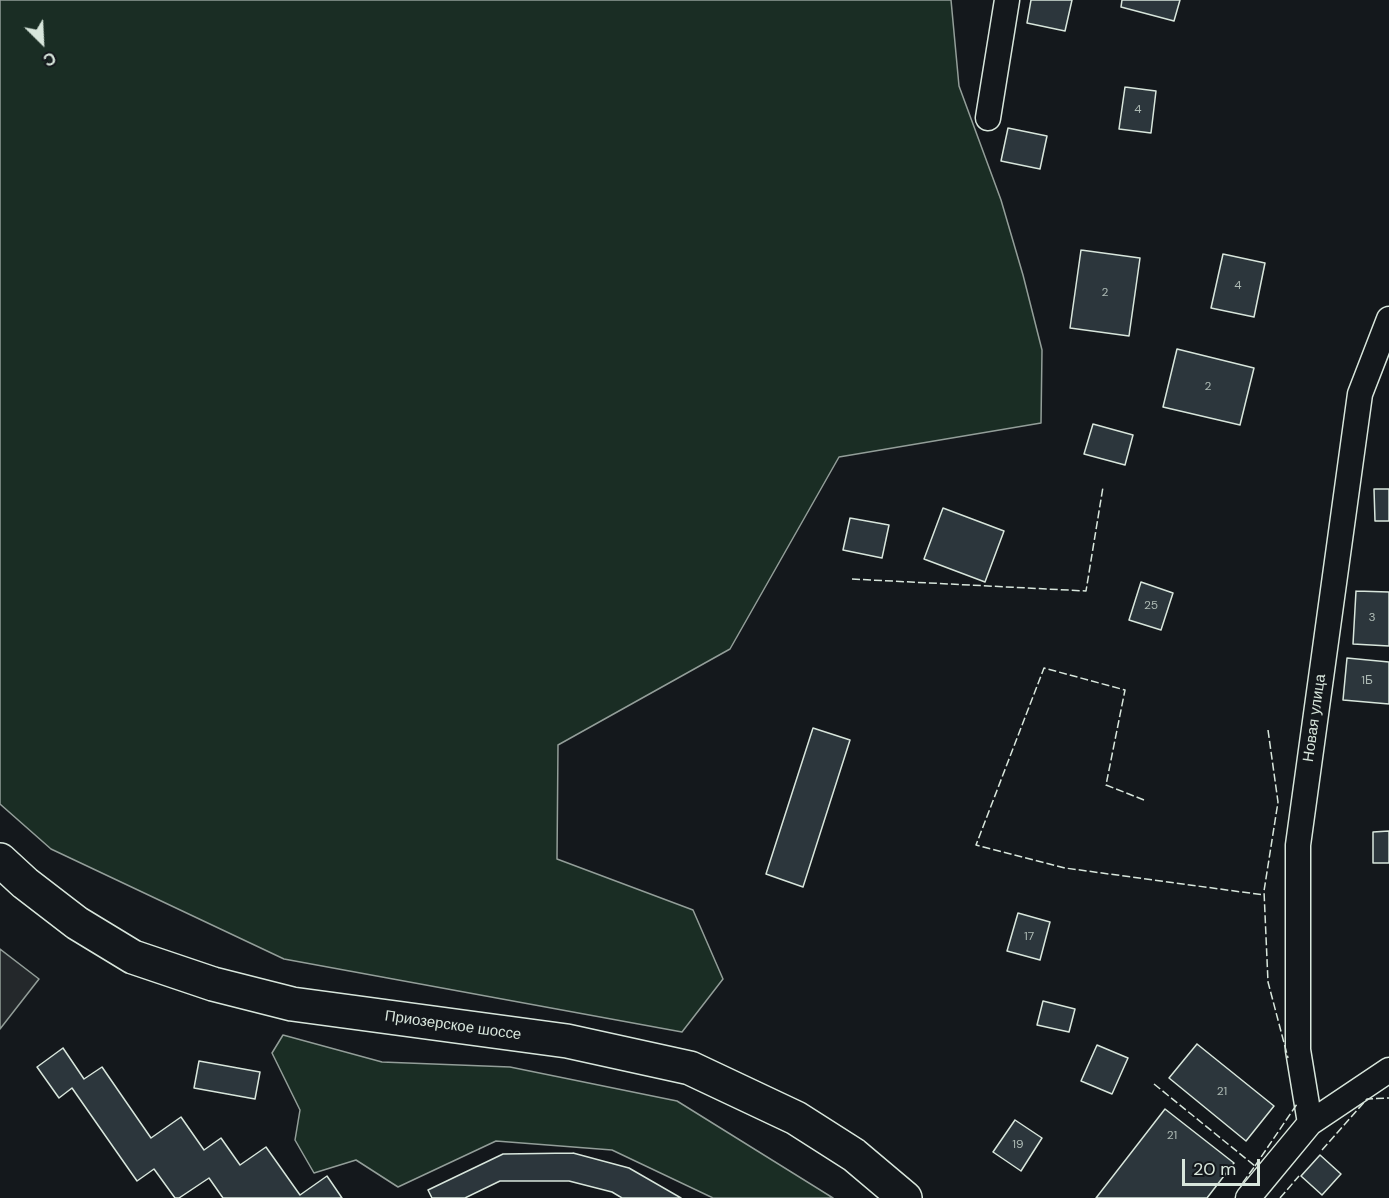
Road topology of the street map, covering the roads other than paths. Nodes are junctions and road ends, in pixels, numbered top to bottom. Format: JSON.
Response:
{"nodes":[{"id":1,"x":1007,"y":0,"type":"edge"},
{"id":2,"x":988,"y":118,"type":"dead end"},
{"id":3,"x":1389,"y":319,"type":"edge"},
{"id":4,"x":0,"y":860,"type":"edge"},
{"id":5,"x":1389,"y":1070,"type":"edge"},
{"id":6,"x":1310,"y":1123,"type":"junction"},
{"id":7,"x":905,"y":1198,"type":"edge"},
{"id":8,"x":1248,"y":1198,"type":"edge"}],
"edges":[{"from":1,"to":2,"type":"street"},
{"from":3,"to":6,"type":"street","name":"Новая улица"},
{"from":4,"to":7,"type":"main road","name":"Приозерское шоссе"},
{"from":5,"to":6,"type":"street"},
{"from":6,"to":8,"type":"street"}]}
